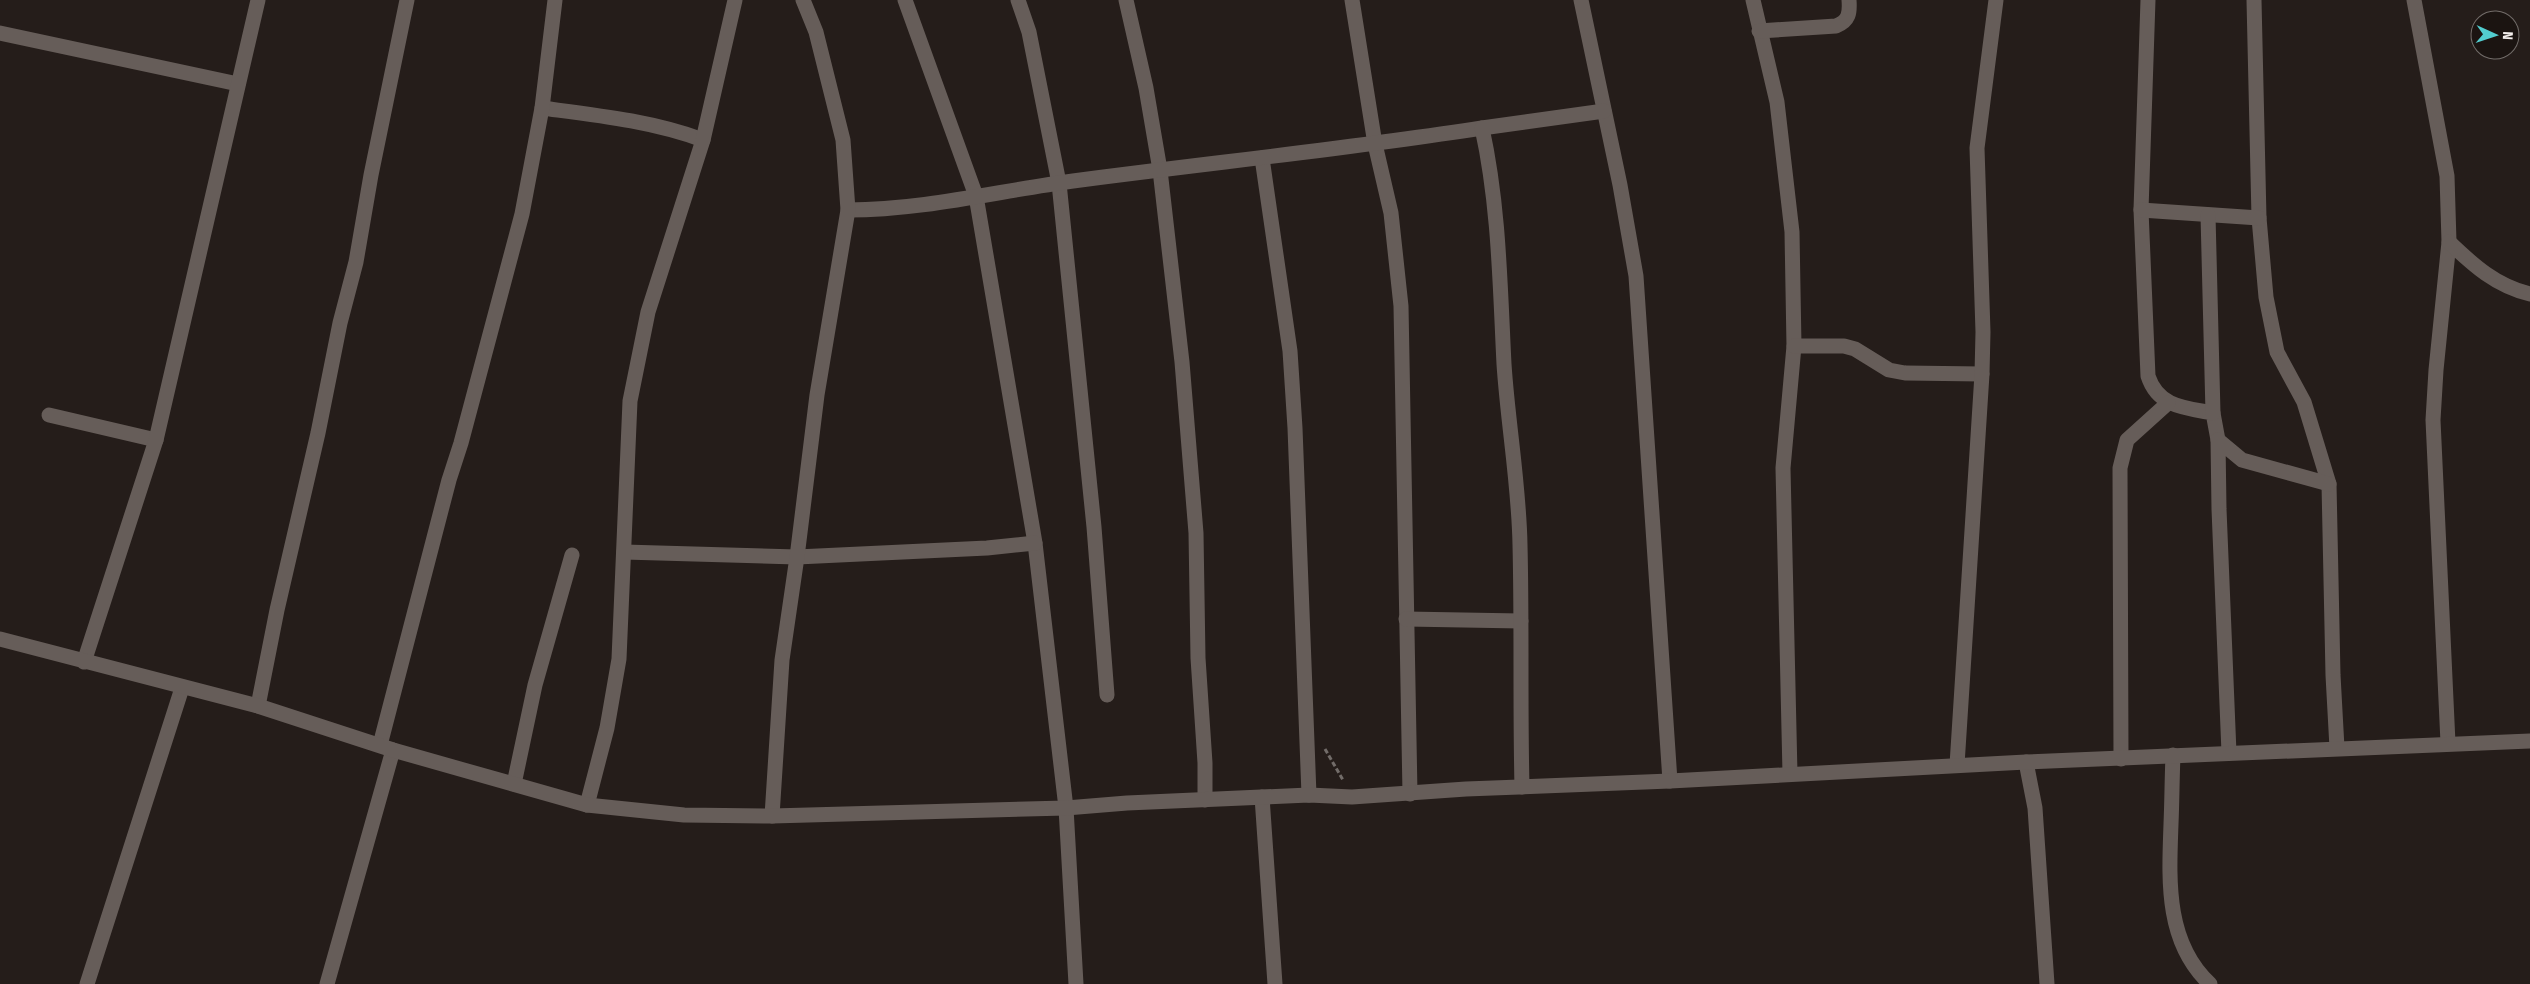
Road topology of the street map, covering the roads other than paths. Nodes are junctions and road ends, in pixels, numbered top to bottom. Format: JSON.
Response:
{"nodes":[{"id":1,"x":258,"y":0,"type":"edge"},
{"id":2,"x":407,"y":0,"type":"edge"},
{"id":3,"x":555,"y":0,"type":"edge"},
{"id":4,"x":735,"y":0,"type":"edge"},
{"id":5,"x":803,"y":0,"type":"edge"},
{"id":6,"x":905,"y":0,"type":"edge"},
{"id":7,"x":1018,"y":0,"type":"edge"},
{"id":8,"x":1126,"y":0,"type":"edge"},
{"id":9,"x":1352,"y":0,"type":"edge"},
{"id":10,"x":1581,"y":0,"type":"edge"},
{"id":11,"x":1754,"y":0,"type":"edge"},
{"id":12,"x":1849,"y":0,"type":"edge"},
{"id":13,"x":1996,"y":0,"type":"edge"},
{"id":14,"x":2148,"y":0,"type":"edge"},
{"id":15,"x":2254,"y":0,"type":"edge"},
{"id":16,"x":2414,"y":0,"type":"edge"},
{"id":17,"x":1759,"y":31,"type":"junction"},
{"id":18,"x":0,"y":33,"type":"edge"},
{"id":19,"x":238,"y":84,"type":"junction"},
{"id":20,"x":542,"y":108,"type":"junction"},
{"id":21,"x":1604,"y":110,"type":"junction"},
{"id":22,"x":1482,"y":128,"type":"junction"},
{"id":23,"x":703,"y":140,"type":"junction"},
{"id":24,"x":1375,"y":144,"type":"junction"},
{"id":25,"x":1262,"y":158,"type":"junction"},
{"id":26,"x":1160,"y":170,"type":"junction"},
{"id":27,"x":1059,"y":183,"type":"junction"},
{"id":28,"x":976,"y":196,"type":"junction"},
{"id":29,"x":848,"y":210,"type":"junction"},
{"id":30,"x":2142,"y":210,"type":"junction"},
{"id":31,"x":2208,"y":215,"type":"junction"},
{"id":32,"x":2259,"y":218,"type":"junction"},
{"id":33,"x":2449,"y":242,"type":"junction"},
{"id":34,"x":2530,"y":294,"type":"edge"},
{"id":35,"x":1794,"y":346,"type":"junction"},
{"id":36,"x":1982,"y":374,"type":"junction"},
{"id":37,"x":2168,"y":403,"type":"junction"},
{"id":38,"x":2213,"y":413,"type":"junction"},
{"id":39,"x":50,"y":415,"type":"dead end"},
{"id":40,"x":156,"y":440,"type":"junction"},
{"id":41,"x":2218,"y":440,"type":"junction"},
{"id":42,"x":2329,"y":484,"type":"junction"},
{"id":43,"x":1036,"y":544,"type":"junction"},
{"id":44,"x":624,"y":552,"type":"junction"},
{"id":45,"x":572,"y":555,"type":"dead end"},
{"id":46,"x":797,"y":557,"type":"junction"},
{"id":47,"x":1406,"y":619,"type":"junction"},
{"id":48,"x":1521,"y":622,"type":"junction"},
{"id":49,"x":0,"y":639,"type":"edge"},
{"id":50,"x":84,"y":662,"type":"junction"},
{"id":51,"x":182,"y":688,"type":"junction"},
{"id":52,"x":1107,"y":695,"type":"dead end"},
{"id":53,"x":258,"y":706,"type":"junction"},
{"id":54,"x":2530,"y":741,"type":"edge"},
{"id":55,"x":2448,"y":742,"type":"junction"},
{"id":56,"x":386,"y":747,"type":"junction"},
{"id":57,"x":2337,"y":748,"type":"junction"},
{"id":58,"x":2229,"y":753,"type":"junction"},
{"id":59,"x":2173,"y":755,"type":"junction"},
{"id":60,"x":2121,"y":759,"type":"junction"},
{"id":61,"x":2026,"y":762,"type":"junction"},
{"id":62,"x":1957,"y":765,"type":"junction"},
{"id":63,"x":1790,"y":774,"type":"junction"},
{"id":64,"x":1670,"y":781,"type":"junction"},
{"id":65,"x":514,"y":784,"type":"junction"},
{"id":66,"x":1522,"y":787,"type":"junction"},
{"id":67,"x":1410,"y":794,"type":"junction"},
{"id":68,"x":1309,"y":795,"type":"junction"},
{"id":69,"x":1262,"y":798,"type":"junction"},
{"id":70,"x":1205,"y":800,"type":"junction"},
{"id":71,"x":587,"y":805,"type":"junction"},
{"id":72,"x":1066,"y":808,"type":"junction"},
{"id":73,"x":772,"y":816,"type":"junction"},
{"id":74,"x":87,"y":984,"type":"edge"},
{"id":75,"x":327,"y":984,"type":"edge"},
{"id":76,"x":1076,"y":984,"type":"edge"},
{"id":77,"x":1274,"y":984,"type":"edge"},
{"id":78,"x":2047,"y":984,"type":"edge"},
{"id":79,"x":2210,"y":984,"type":"edge"}],
"edges":[{"from":1,"to":19,"type":"street"},
{"from":2,"to":53,"type":"street"},
{"from":3,"to":20,"type":"street"},
{"from":4,"to":23,"type":"street"},
{"from":5,"to":29,"type":"street"},
{"from":6,"to":28,"type":"street"},
{"from":7,"to":27,"type":"street"},
{"from":8,"to":26,"type":"street"},
{"from":9,"to":24,"type":"street"},
{"from":10,"to":21,"type":"street"},
{"from":11,"to":17,"type":"street"},
{"from":12,"to":17,"type":"street"},
{"from":13,"to":36,"type":"street"},
{"from":14,"to":30,"type":"street"},
{"from":15,"to":32,"type":"street"},
{"from":16,"to":33,"type":"street"},
{"from":17,"to":35,"type":"street"},
{"from":18,"to":19,"type":"street"},
{"from":19,"to":40,"type":"street"},
{"from":20,"to":23,"type":"street"},
{"from":20,"to":56,"type":"street"},
{"from":21,"to":22,"type":"street"},
{"from":21,"to":64,"type":"street"},
{"from":22,"to":24,"type":"street"},
{"from":22,"to":48,"type":"street"},
{"from":23,"to":44,"type":"street"},
{"from":24,"to":25,"type":"street"},
{"from":24,"to":47,"type":"street"},
{"from":25,"to":26,"type":"street"},
{"from":25,"to":68,"type":"street"},
{"from":26,"to":27,"type":"street"},
{"from":26,"to":70,"type":"street"},
{"from":27,"to":28,"type":"street"},
{"from":27,"to":52,"type":"street"},
{"from":28,"to":29,"type":"street"},
{"from":28,"to":43,"type":"street"},
{"from":29,"to":46,"type":"street"},
{"from":30,"to":31,"type":"street"},
{"from":30,"to":37,"type":"street"},
{"from":31,"to":32,"type":"street"},
{"from":31,"to":38,"type":"street"},
{"from":32,"to":42,"type":"street"},
{"from":33,"to":34,"type":"street"},
{"from":33,"to":55,"type":"street"},
{"from":35,"to":36,"type":"street"},
{"from":35,"to":63,"type":"street"},
{"from":36,"to":62,"type":"street"},
{"from":37,"to":38,"type":"street"},
{"from":37,"to":60,"type":"street"},
{"from":38,"to":41,"type":"street"},
{"from":39,"to":40,"type":"street"},
{"from":40,"to":50,"type":"street"},
{"from":41,"to":42,"type":"street"},
{"from":41,"to":58,"type":"street"},
{"from":42,"to":57,"type":"street"},
{"from":43,"to":46,"type":"street"},
{"from":43,"to":72,"type":"street"},
{"from":44,"to":46,"type":"street"},
{"from":44,"to":71,"type":"street"},
{"from":45,"to":65,"type":"street"},
{"from":46,"to":73,"type":"street"},
{"from":47,"to":48,"type":"street"},
{"from":47,"to":67,"type":"street"},
{"from":48,"to":66,"type":"street"},
{"from":49,"to":50,"type":"street"},
{"from":50,"to":51,"type":"street"},
{"from":51,"to":53,"type":"street"},
{"from":51,"to":74,"type":"street"},
{"from":53,"to":56,"type":"street"},
{"from":54,"to":55,"type":"street"},
{"from":55,"to":57,"type":"street"},
{"from":56,"to":65,"type":"street"},
{"from":56,"to":75,"type":"street"},
{"from":57,"to":58,"type":"street"},
{"from":58,"to":59,"type":"street"},
{"from":59,"to":60,"type":"street"},
{"from":59,"to":79,"type":"street"},
{"from":60,"to":61,"type":"street"},
{"from":61,"to":62,"type":"street"},
{"from":61,"to":78,"type":"street"},
{"from":62,"to":63,"type":"street"},
{"from":63,"to":64,"type":"street"},
{"from":64,"to":66,"type":"street"},
{"from":65,"to":71,"type":"street"},
{"from":66,"to":67,"type":"street"},
{"from":67,"to":68,"type":"street"},
{"from":68,"to":69,"type":"street"},
{"from":69,"to":70,"type":"street"},
{"from":69,"to":77,"type":"street"},
{"from":70,"to":72,"type":"street"},
{"from":71,"to":73,"type":"street"},
{"from":72,"to":73,"type":"street"},
{"from":72,"to":76,"type":"street"}]}
